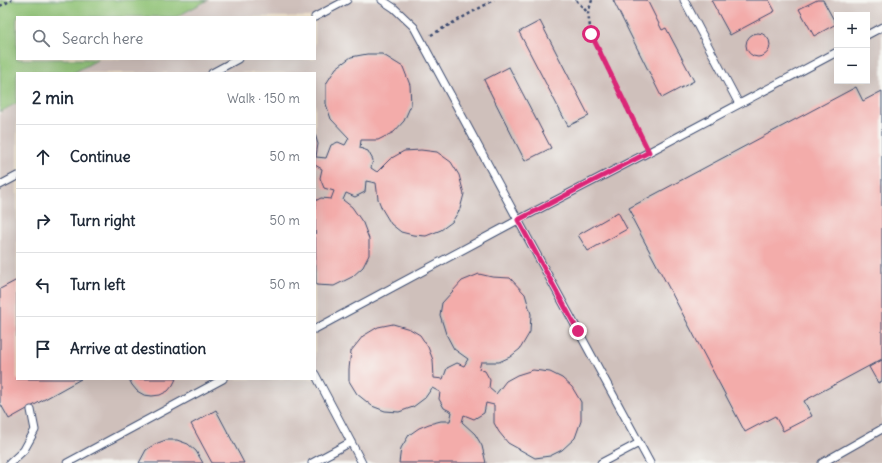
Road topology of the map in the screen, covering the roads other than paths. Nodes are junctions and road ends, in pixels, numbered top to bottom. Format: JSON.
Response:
{"nodes":[{"id":1,"x":347,"y":0,"type":"edge"},
{"id":2,"x":382,"y":0,"type":"edge"},
{"id":3,"x":684,"y":0,"type":"edge"},
{"id":4,"x":316,"y":16,"type":"edge"},
{"id":5,"x":882,"y":27,"type":"edge"},
{"id":6,"x":870,"y":34,"type":"edge"},
{"id":7,"x":834,"y":54,"type":"edge"},
{"id":8,"x":236,"y":60,"type":"edge"},
{"id":9,"x":214,"y":72,"type":"edge"},
{"id":10,"x":740,"y":104,"type":"junction"},
{"id":11,"x":16,"y":177,"type":"edge"},
{"id":12,"x":0,"y":185,"type":"edge"},
{"id":13,"x":518,"y":220,"type":"junction"},
{"id":14,"x":316,"y":328,"type":"edge"},
{"id":15,"x":316,"y":376,"type":"edge"},
{"id":16,"x":221,"y":380,"type":"edge"},
{"id":17,"x":31,"y":410,"type":"dead end"},
{"id":18,"x":882,"y":429,"type":"edge"},
{"id":19,"x":351,"y":442,"type":"junction"},
{"id":20,"x":639,"y":443,"type":"junction"},
{"id":21,"x":10,"y":463,"type":"edge"},
{"id":22,"x":67,"y":463,"type":"edge"},
{"id":23,"x":312,"y":463,"type":"edge"},
{"id":24,"x":362,"y":463,"type":"edge"},
{"id":25,"x":601,"y":463,"type":"edge"},
{"id":26,"x":650,"y":463,"type":"edge"},
{"id":27,"x":822,"y":463,"type":"edge"}],
"edges":[{"from":1,"to":4,"type":"lane"},
{"from":2,"to":13,"type":"lane"},
{"from":3,"to":10,"type":"lane"},
{"from":5,"to":6,"type":"lane"},
{"from":7,"to":10,"type":"lane"},
{"from":8,"to":9,"type":"lane"},
{"from":10,"to":13,"type":"lane"},
{"from":11,"to":12,"type":"lane"},
{"from":13,"to":14,"type":"lane"},
{"from":13,"to":20,"type":"lane"},
{"from":15,"to":19,"type":"lane"},
{"from":16,"to":22,"type":"lane"},
{"from":17,"to":21,"type":"lane"},
{"from":18,"to":27,"type":"lane"},
{"from":19,"to":23,"type":"lane"},
{"from":19,"to":24,"type":"lane"},
{"from":20,"to":25,"type":"lane"},
{"from":20,"to":26,"type":"lane"}]}
